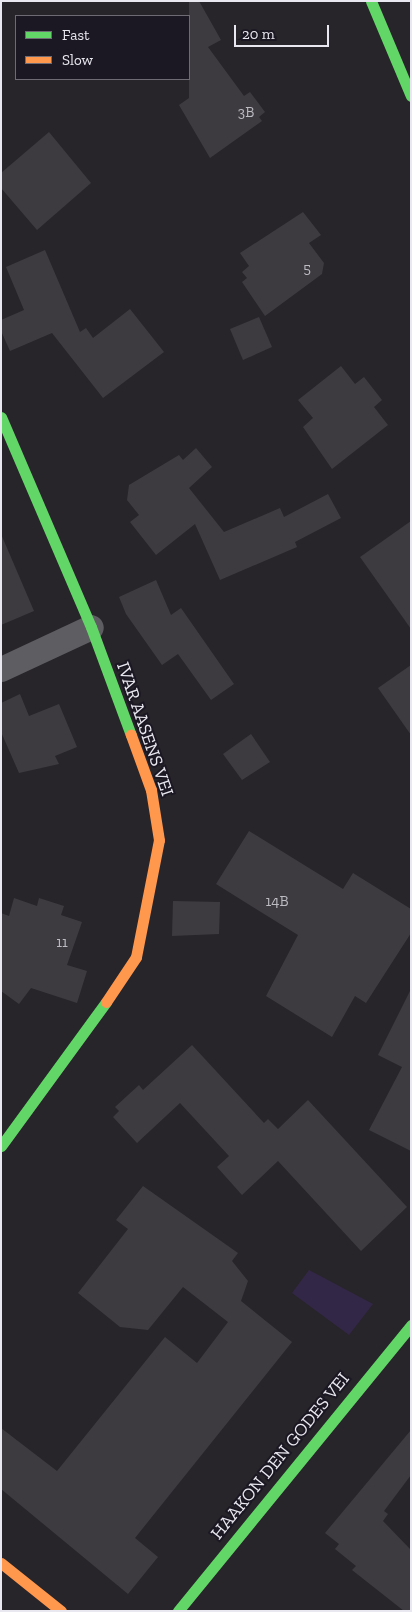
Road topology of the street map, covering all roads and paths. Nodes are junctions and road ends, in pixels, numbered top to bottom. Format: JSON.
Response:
{"nodes":[{"id":1,"x":371,"y":1,"type":"edge"},
{"id":2,"x":411,"y":96,"type":"edge"},
{"id":3,"x":1,"y":417,"type":"edge"},
{"id":4,"x":91,"y":627,"type":"junction"},
{"id":5,"x":1,"y":669,"type":"edge"},
{"id":6,"x":1,"y":1146,"type":"edge"},
{"id":7,"x":411,"y":1324,"type":"edge"},
{"id":8,"x":1,"y":1563,"type":"edge"},
{"id":9,"x":61,"y":1611,"type":"edge"},
{"id":10,"x":178,"y":1611,"type":"edge"}],
"edges":[{"from":1,"to":2,"type":"street"},
{"from":3,"to":4,"type":"street","name":"IVAR AASENS VEI"},
{"from":4,"to":5,"type":"street"},
{"from":4,"to":6,"type":"street","name":"IVAR AASENS VEI"},
{"from":7,"to":10,"type":"street","name":"HAAKON DEN GODES VEI"},
{"from":8,"to":9,"type":"street"}]}
